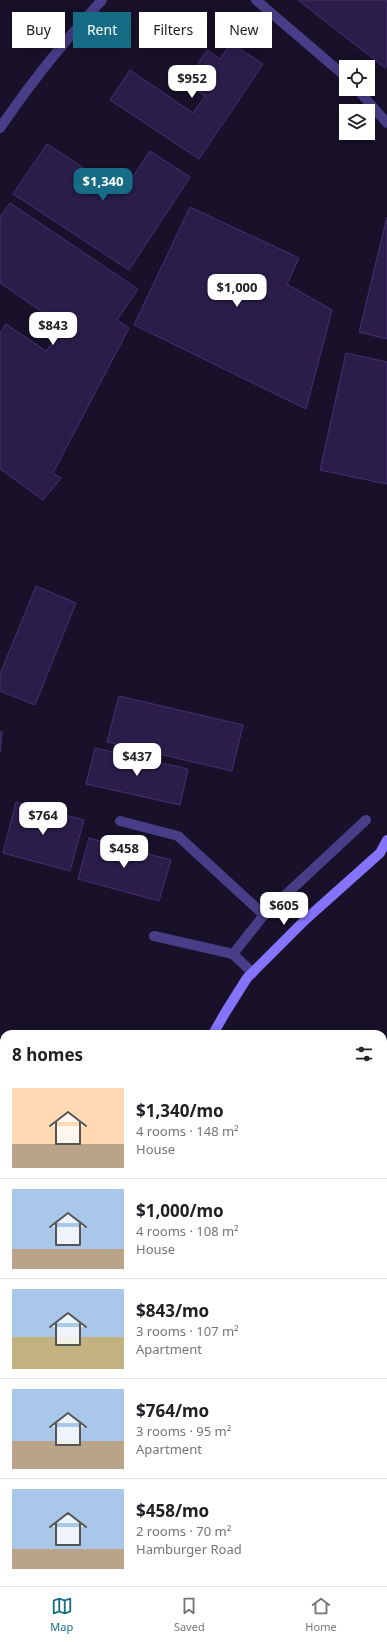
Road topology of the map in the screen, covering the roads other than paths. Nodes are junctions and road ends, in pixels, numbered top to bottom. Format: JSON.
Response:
{"nodes":[{"id":1,"x":102,"y":0,"type":"edge"},
{"id":2,"x":256,"y":0,"type":"edge"},
{"id":3,"x":339,"y":71,"type":"edge"},
{"id":4,"x":363,"y":96,"type":"edge"},
{"id":5,"x":387,"y":123,"type":"edge"},
{"id":6,"x":0,"y":128,"type":"edge"},
{"id":7,"x":366,"y":820,"type":"dead end"},
{"id":8,"x":120,"y":821,"type":"dead end"},
{"id":9,"x":387,"y":840,"type":"edge"},
{"id":10,"x":264,"y":915,"type":"junction"},
{"id":11,"x":154,"y":936,"type":"dead end"},
{"id":12,"x":233,"y":954,"type":"junction"},
{"id":13,"x":253,"y":973,"type":"junction"},
{"id":14,"x":215,"y":1030,"type":"edge"}],
"edges":[{"from":1,"to":6,"type":"street"},
{"from":2,"to":3,"type":"street"},
{"from":4,"to":5,"type":"street"},
{"from":7,"to":10,"type":"street"},
{"from":8,"to":10,"type":"street"},
{"from":9,"to":13,"type":"street"},
{"from":10,"to":12,"type":"street"},
{"from":11,"to":12,"type":"street"},
{"from":12,"to":13,"type":"street"},
{"from":13,"to":14,"type":"street"}]}
